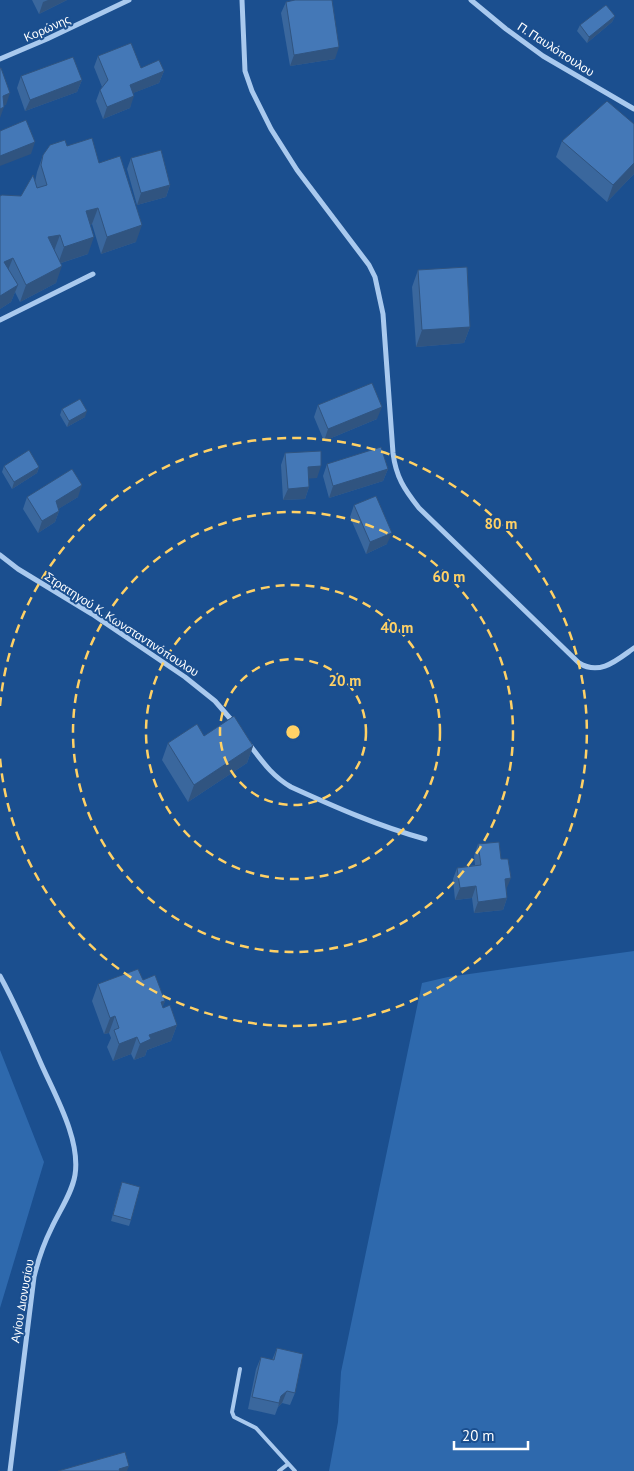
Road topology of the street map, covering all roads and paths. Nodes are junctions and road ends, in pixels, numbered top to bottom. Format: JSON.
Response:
{"nodes":[{"id":1,"x":129,"y":0,"type":"edge"},
{"id":2,"x":242,"y":0,"type":"edge"},
{"id":3,"x":471,"y":0,"type":"edge"},
{"id":4,"x":0,"y":59,"type":"edge"},
{"id":5,"x":634,"y":109,"type":"edge"},
{"id":6,"x":93,"y":274,"type":"dead end"},
{"id":7,"x":0,"y":320,"type":"edge"},
{"id":8,"x":0,"y":555,"type":"edge"},
{"id":9,"x":634,"y":648,"type":"edge"},
{"id":10,"x":236,"y":726,"type":"edge"},
{"id":11,"x":247,"y":740,"type":"edge"},
{"id":12,"x":425,"y":839,"type":"dead end"},
{"id":13,"x":0,"y":976,"type":"edge"},
{"id":14,"x":240,"y":1369,"type":"dead end"},
{"id":15,"x":288,"y":1464,"type":"junction"},
{"id":16,"x":10,"y":1471,"type":"edge"},
{"id":17,"x":279,"y":1471,"type":"edge"},
{"id":18,"x":295,"y":1471,"type":"edge"}],
"edges":[{"from":1,"to":4,"type":"street","name":"Κορώνης"},
{"from":2,"to":9,"type":"street"},
{"from":3,"to":5,"type":"street","name":"Π. Παυλόπουλου"},
{"from":6,"to":7,"type":"street"},
{"from":8,"to":10,"type":"street","name":"Στρατηγού Κ. Κωνσταντινόπουλου"},
{"from":11,"to":12,"type":"street"},
{"from":13,"to":16,"type":"street","name":"Αγίου Διονυσίου"},
{"from":14,"to":15,"type":"lane"},
{"from":15,"to":17,"type":"lane"},
{"from":15,"to":18,"type":"lane"}]}
